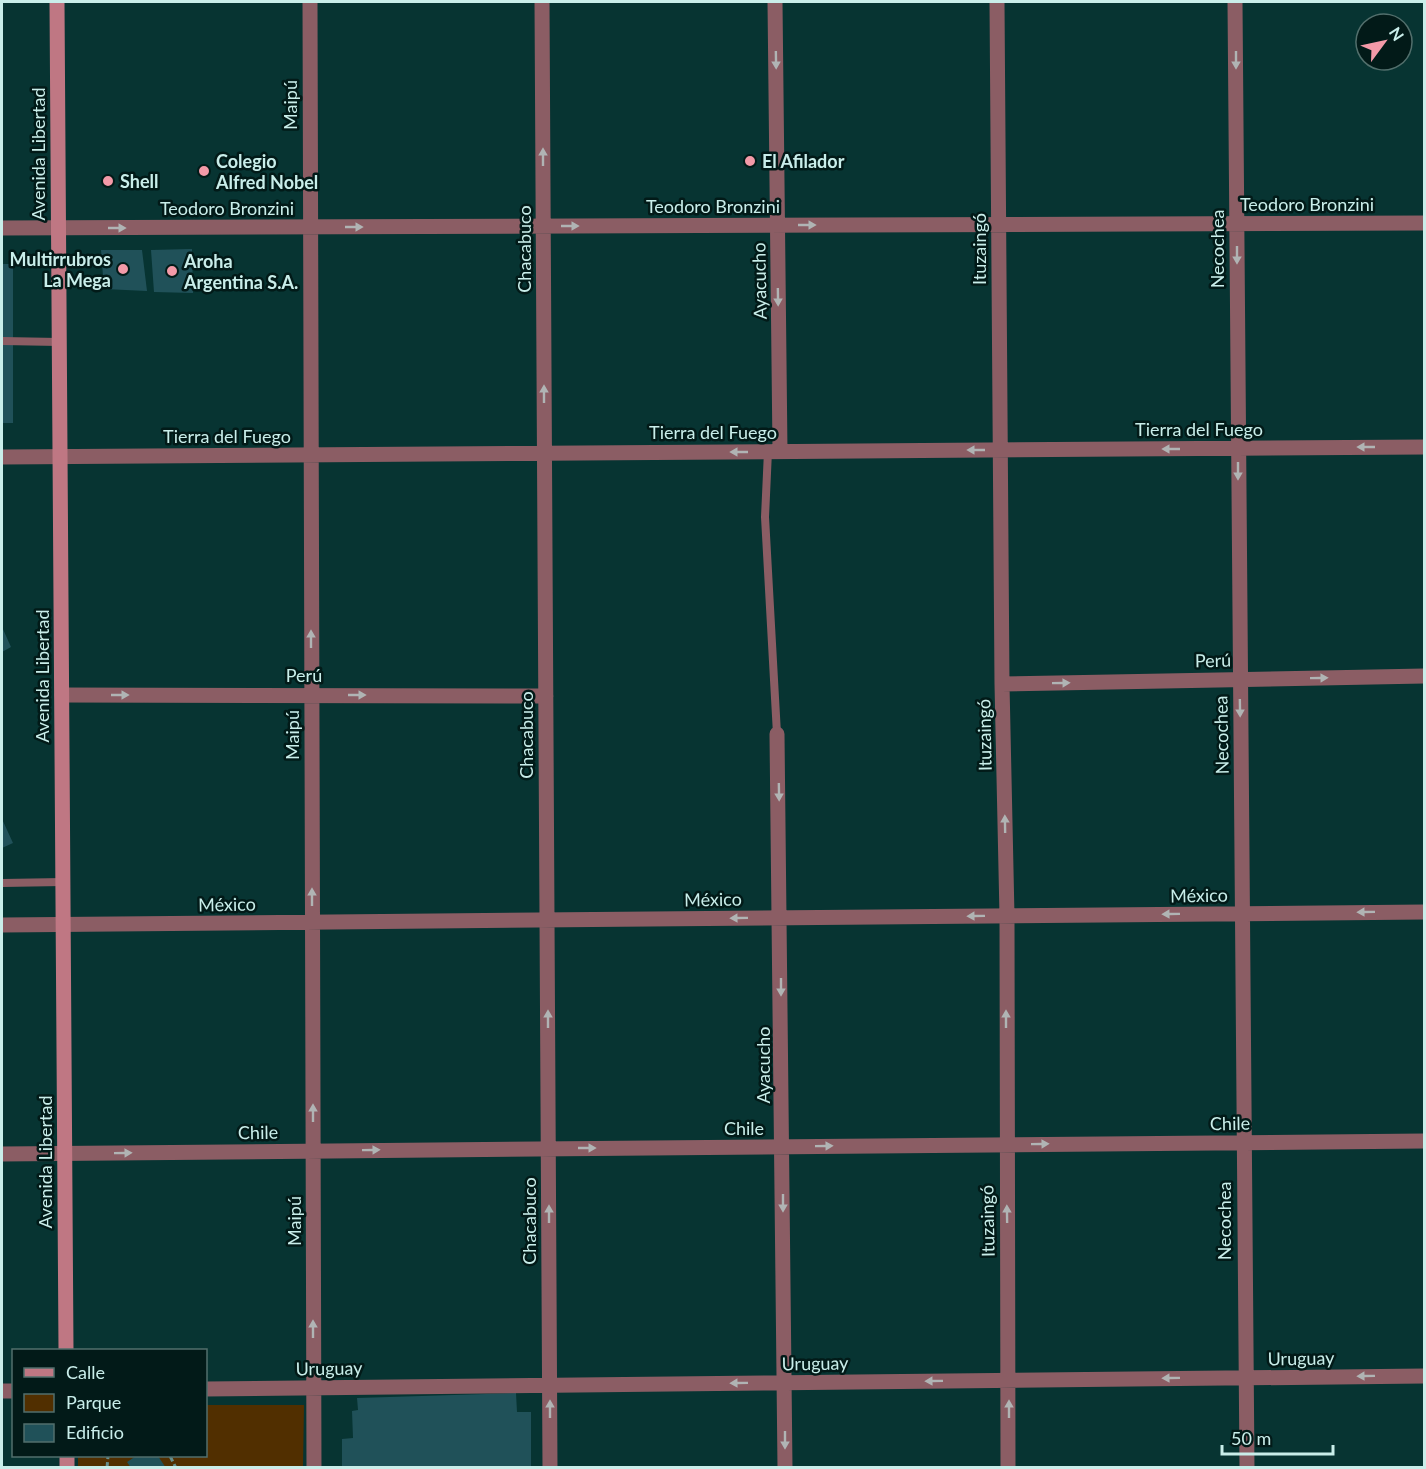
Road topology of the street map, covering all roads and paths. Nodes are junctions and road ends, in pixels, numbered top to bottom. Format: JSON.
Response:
{"nodes":[{"id":1,"x":57,"y":2,"type":"edge"},
{"id":2,"x":310,"y":2,"type":"edge"},
{"id":3,"x":542,"y":2,"type":"edge"},
{"id":4,"x":775,"y":2,"type":"edge"},
{"id":5,"x":997,"y":2,"type":"edge"},
{"id":6,"x":1235,"y":2,"type":"edge"},
{"id":7,"x":1237,"y":223,"type":"junction"},
{"id":8,"x":1425,"y":223,"type":"edge"},
{"id":9,"x":999,"y":224,"type":"junction"},
{"id":10,"x":777,"y":225,"type":"junction"},
{"id":11,"x":543,"y":226,"type":"junction"},
{"id":12,"x":310,"y":227,"type":"junction"},
{"id":13,"x":2,"y":228,"type":"edge"},
{"id":14,"x":58,"y":228,"type":"junction"},
{"id":15,"x":2,"y":341,"type":"edge"},
{"id":16,"x":59,"y":342,"type":"junction"},
{"id":17,"x":1425,"y":447,"type":"edge"},
{"id":18,"x":1238,"y":448,"type":"junction"},
{"id":19,"x":1000,"y":450,"type":"junction"},
{"id":20,"x":774,"y":451,"type":"junction"},
{"id":21,"x":544,"y":453,"type":"junction"},
{"id":22,"x":311,"y":454,"type":"junction"},
{"id":23,"x":60,"y":456,"type":"junction"},
{"id":24,"x":2,"y":457,"type":"edge"},
{"id":25,"x":1425,"y":676,"type":"edge"},
{"id":26,"x":1240,"y":679,"type":"junction"},
{"id":27,"x":1002,"y":684,"type":"junction"},
{"id":28,"x":62,"y":695,"type":"junction"},
{"id":29,"x":312,"y":695,"type":"junction"},
{"id":30,"x":546,"y":696,"type":"junction"},
{"id":31,"x":777,"y":734,"type":"joint"},
{"id":32,"x":63,"y":882,"type":"junction"},
{"id":33,"x":2,"y":883,"type":"edge"},
{"id":34,"x":1425,"y":912,"type":"edge"},
{"id":35,"x":1244,"y":914,"type":"junction"},
{"id":36,"x":1007,"y":916,"type":"junction"},
{"id":37,"x":781,"y":918,"type":"junction"},
{"id":38,"x":547,"y":920,"type":"junction"},
{"id":39,"x":312,"y":922,"type":"junction"},
{"id":40,"x":64,"y":925,"type":"junction"},
{"id":41,"x":2,"y":926,"type":"edge"},
{"id":42,"x":1425,"y":1141,"type":"edge"},
{"id":43,"x":1243,"y":1143,"type":"junction"},
{"id":44,"x":1006,"y":1145,"type":"junction"},
{"id":45,"x":783,"y":1147,"type":"junction"},
{"id":46,"x":548,"y":1149,"type":"junction"},
{"id":47,"x":313,"y":1151,"type":"junction"},
{"id":48,"x":65,"y":1153,"type":"junction"},
{"id":49,"x":2,"y":1154,"type":"edge"},
{"id":50,"x":66,"y":1349,"type":"edge"},
{"id":51,"x":1425,"y":1376,"type":"edge"},
{"id":52,"x":1246,"y":1378,"type":"junction"},
{"id":53,"x":1009,"y":1380,"type":"junction"},
{"id":54,"x":784,"y":1383,"type":"junction"},
{"id":55,"x":550,"y":1385,"type":"junction"},
{"id":56,"x":314,"y":1387,"type":"junction"},
{"id":57,"x":207,"y":1389,"type":"edge"},
{"id":58,"x":314,"y":1467,"type":"edge"},
{"id":59,"x":550,"y":1467,"type":"edge"},
{"id":60,"x":785,"y":1467,"type":"edge"},
{"id":61,"x":1008,"y":1467,"type":"edge"},
{"id":62,"x":1247,"y":1467,"type":"edge"}],
"edges":[{"from":1,"to":14,"type":"main road","name":"Avenida Libertad"},
{"from":2,"to":12,"type":"street","name":"Maipú"},
{"from":11,"to":3,"type":"street","name":"Chacabuco","one_way":true},
{"from":4,"to":10,"type":"street","name":"Ayacucho","one_way":true},
{"from":5,"to":9,"type":"street","name":"Ituzaingó"},
{"from":6,"to":7,"type":"street","name":"Necochea","one_way":true},
{"from":7,"to":8,"type":"street","name":"Teodoro Bronzini"},
{"from":7,"to":9,"type":"street","name":"Teodoro Bronzini"},
{"from":7,"to":18,"type":"street","name":"Necochea","one_way":true},
{"from":10,"to":9,"type":"street","name":"Teodoro Bronzini","one_way":true},
{"from":9,"to":19,"type":"street","name":"Ituzaingó"},
{"from":11,"to":10,"type":"street","name":"Teodoro Bronzini","one_way":true},
{"from":10,"to":20,"type":"street","name":"Ayacucho","one_way":true},
{"from":12,"to":11,"type":"street","name":"Teodoro Bronzini","one_way":true},
{"from":21,"to":11,"type":"street","name":"Chacabuco","one_way":true},
{"from":14,"to":12,"type":"street","name":"Teodoro Bronzini","one_way":true},
{"from":12,"to":22,"type":"street","name":"Maipú"},
{"from":13,"to":14,"type":"street","name":"Teodoro Bronzini"},
{"from":14,"to":16,"type":"main road","name":"Avenida Libertad"},
{"from":15,"to":16,"type":"lane"},
{"from":16,"to":23,"type":"main road","name":"Avenida Libertad"},
{"from":17,"to":18,"type":"street","name":"Tierra del Fuego","one_way":true},
{"from":18,"to":19,"type":"street","name":"Tierra del Fuego","one_way":true},
{"from":18,"to":26,"type":"street","name":"Necochea","one_way":true},
{"from":19,"to":20,"type":"street","name":"Tierra del Fuego","one_way":true},
{"from":19,"to":27,"type":"street","name":"Ituzaingó"},
{"from":20,"to":21,"type":"street","name":"Tierra del Fuego","one_way":true},
{"from":20,"to":31,"type":"lane"},
{"from":21,"to":22,"type":"street","name":"Tierra del Fuego"},
{"from":21,"to":30,"type":"street","name":"Chacabuco"},
{"from":22,"to":23,"type":"street","name":"Tierra del Fuego"},
{"from":29,"to":22,"type":"street","name":"Maipú","one_way":true},
{"from":23,"to":24,"type":"street","name":"Tierra del Fuego"},
{"from":23,"to":28,"type":"main road","name":"Avenida Libertad"},
{"from":26,"to":25,"type":"street","name":"Perú","one_way":true},
{"from":27,"to":26,"type":"street","name":"Perú","one_way":true},
{"from":26,"to":35,"type":"street","name":"Necochea","one_way":true},
{"from":36,"to":27,"type":"street","name":"Ituzaingó","one_way":true},
{"from":28,"to":29,"type":"street","name":"Perú","one_way":true},
{"from":28,"to":32,"type":"main road","name":"Avenida Libertad"},
{"from":29,"to":30,"type":"street","name":"Perú","one_way":true},
{"from":39,"to":29,"type":"street","name":"Maipú","one_way":true},
{"from":30,"to":38,"type":"street","name":"Chacabuco"},
{"from":31,"to":37,"type":"street","name":"Ayacucho","one_way":true},
{"from":32,"to":33,"type":"lane"},
{"from":32,"to":40,"type":"main road","name":"Avenida Libertad"},
{"from":34,"to":35,"type":"street","name":"México","one_way":true},
{"from":35,"to":36,"type":"street","name":"México","one_way":true},
{"from":35,"to":43,"type":"street","name":"Necochea"},
{"from":36,"to":37,"type":"street","name":"México","one_way":true},
{"from":44,"to":36,"type":"street","name":"Ituzaingó","one_way":true},
{"from":37,"to":38,"type":"street","name":"México","one_way":true},
{"from":37,"to":45,"type":"street","name":"Ayacucho","one_way":true},
{"from":38,"to":39,"type":"street","name":"México"},
{"from":46,"to":38,"type":"street","name":"Chacabuco","one_way":true},
{"from":39,"to":40,"type":"street","name":"México"},
{"from":47,"to":39,"type":"street","name":"Maipú","one_way":true},
{"from":40,"to":41,"type":"street","name":"México"},
{"from":40,"to":48,"type":"main road","name":"Avenida Libertad"},
{"from":42,"to":43,"type":"street","name":"Chile"},
{"from":44,"to":43,"type":"street","name":"Chile","one_way":true},
{"from":43,"to":52,"type":"street","name":"Necochea"},
{"from":45,"to":44,"type":"street","name":"Chile","one_way":true},
{"from":53,"to":44,"type":"street","name":"Ituzaingó","one_way":true},
{"from":46,"to":45,"type":"street","name":"Chile","one_way":true},
{"from":45,"to":54,"type":"street","name":"Ayacucho","one_way":true},
{"from":47,"to":46,"type":"street","name":"Chile","one_way":true},
{"from":55,"to":46,"type":"street","name":"Chacabuco","one_way":true},
{"from":48,"to":47,"type":"street","name":"Chile","one_way":true},
{"from":56,"to":47,"type":"street","name":"Maipú","one_way":true},
{"from":48,"to":49,"type":"street","name":"Chile"},
{"from":48,"to":50,"type":"main road","name":"Avenida Libertad"},
{"from":51,"to":52,"type":"street","name":"Uruguay","one_way":true},
{"from":52,"to":53,"type":"street","name":"Uruguay","one_way":true},
{"from":52,"to":62,"type":"street","name":"Necochea"},
{"from":53,"to":54,"type":"street","name":"Uruguay","one_way":true},
{"from":61,"to":53,"type":"street","name":"Ituzaingó","one_way":true},
{"from":54,"to":55,"type":"street","name":"Uruguay","one_way":true},
{"from":54,"to":60,"type":"street","name":"Ayacucho","one_way":true},
{"from":55,"to":56,"type":"street","name":"Uruguay"},
{"from":59,"to":55,"type":"street","name":"Chacabuco","one_way":true},
{"from":56,"to":57,"type":"street","name":"Uruguay"},
{"from":56,"to":58,"type":"street","name":"Maipú"}]}
